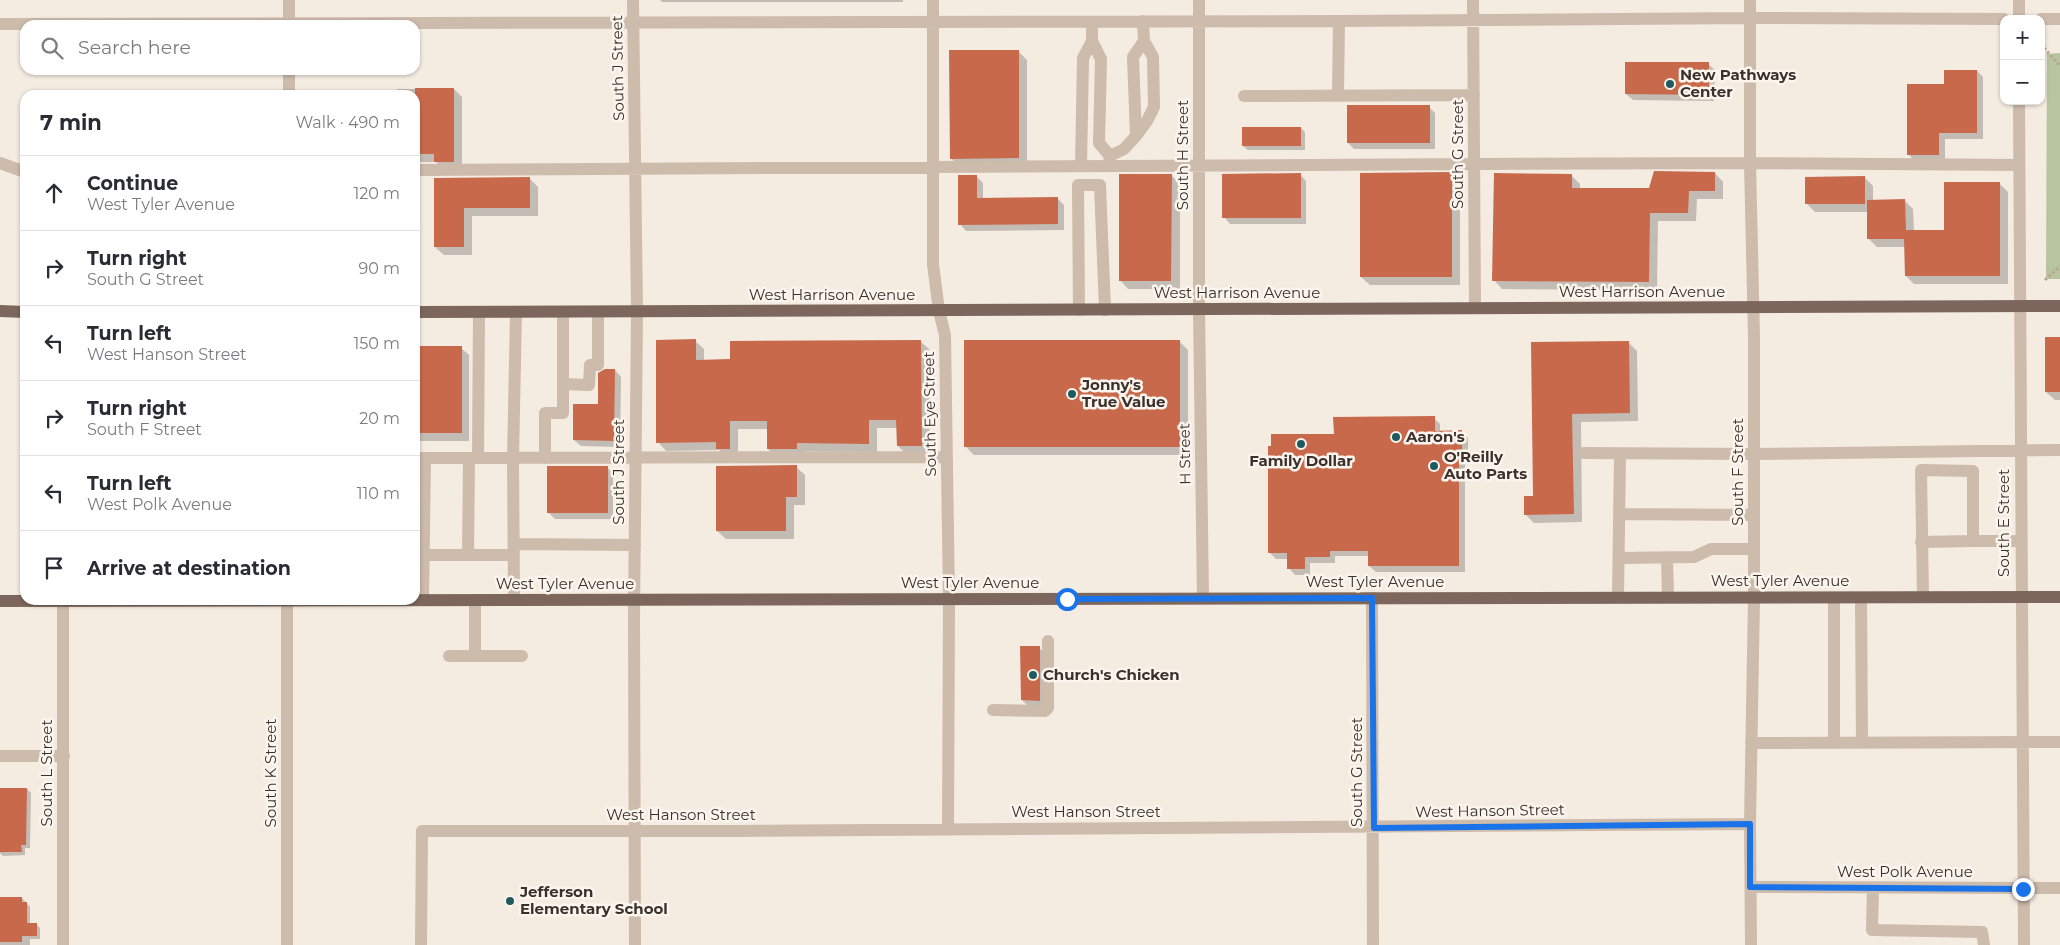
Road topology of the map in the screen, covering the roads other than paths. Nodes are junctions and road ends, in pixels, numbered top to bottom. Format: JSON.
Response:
{"nodes":[{"id":1,"x":289,"y":0,"type":"edge"},
{"id":2,"x":633,"y":0,"type":"edge"},
{"id":3,"x":933,"y":0,"type":"edge"},
{"id":4,"x":1198,"y":0,"type":"edge"},
{"id":5,"x":1473,"y":0,"type":"edge"},
{"id":6,"x":1750,"y":0,"type":"edge"},
{"id":7,"x":2019,"y":0,"type":"edge"},
{"id":8,"x":2019,"y":15,"type":"edge"},
{"id":9,"x":1750,"y":18,"type":"junction"},
{"id":10,"x":2060,"y":19,"type":"edge"},
{"id":11,"x":289,"y":20,"type":"edge"},
{"id":12,"x":2000,"y":20,"type":"edge"},
{"id":13,"x":2045,"y":20,"type":"edge"},
{"id":14,"x":1340,"y":21,"type":"junction"},
{"id":15,"x":1473,"y":21,"type":"junction"},
{"id":16,"x":933,"y":22,"type":"junction"},
{"id":17,"x":1092,"y":22,"type":"junction"},
{"id":18,"x":1143,"y":22,"type":"junction"},
{"id":19,"x":1199,"y":22,"type":"junction"},
{"id":20,"x":633,"y":23,"type":"junction"},
{"id":21,"x":0,"y":24,"type":"edge"},
{"id":22,"x":20,"y":24,"type":"edge"},
{"id":23,"x":420,"y":24,"type":"edge"},
{"id":24,"x":1144,"y":40,"type":"junction"},
{"id":25,"x":1092,"y":41,"type":"junction"},
{"id":26,"x":289,"y":75,"type":"edge"},
{"id":27,"x":288,"y":90,"type":"edge"},
{"id":28,"x":1338,"y":95,"type":"junction"},
{"id":29,"x":1474,"y":95,"type":"junction"},
{"id":30,"x":1244,"y":96,"type":"dead end"},
{"id":31,"x":2019,"y":105,"type":"edge"},
{"id":32,"x":1136,"y":136,"type":"junction"},
{"id":33,"x":1109,"y":161,"type":"junction"},
{"id":34,"x":0,"y":163,"type":"edge"},
{"id":35,"x":1750,"y":163,"type":"junction"},
{"id":36,"x":1474,"y":164,"type":"junction"},
{"id":37,"x":1199,"y":165,"type":"junction"},
{"id":38,"x":2019,"y":165,"type":"junction"},
{"id":39,"x":1084,"y":166,"type":"junction"},
{"id":40,"x":933,"y":167,"type":"junction"},
{"id":41,"x":635,"y":168,"type":"junction"},
{"id":42,"x":20,"y":170,"type":"edge"},
{"id":43,"x":420,"y":170,"type":"edge"},
{"id":44,"x":1087,"y":184,"type":"junction"},
{"id":45,"x":2019,"y":306,"type":"junction"},
{"id":46,"x":2060,"y":306,"type":"edge"},
{"id":47,"x":1475,"y":308,"type":"junction"},
{"id":48,"x":1752,"y":308,"type":"junction"},
{"id":49,"x":1079,"y":310,"type":"junction"},
{"id":50,"x":1105,"y":310,"type":"junction"},
{"id":51,"x":1199,"y":310,"type":"junction"},
{"id":52,"x":939,"y":311,"type":"junction"},
{"id":53,"x":0,"y":312,"type":"edge"},
{"id":54,"x":20,"y":312,"type":"edge"},
{"id":55,"x":420,"y":312,"type":"edge"},
{"id":56,"x":479,"y":312,"type":"junction"},
{"id":57,"x":516,"y":312,"type":"junction"},
{"id":58,"x":563,"y":312,"type":"junction"},
{"id":59,"x":598,"y":312,"type":"junction"},
{"id":60,"x":637,"y":312,"type":"junction"},
{"id":61,"x":563,"y":384,"type":"junction"},
{"id":62,"x":2020,"y":450,"type":"junction"},
{"id":63,"x":2060,"y":450,"type":"edge"},
{"id":64,"x":1974,"y":451,"type":"junction"},
{"id":65,"x":1928,"y":452,"type":"junction"},
{"id":66,"x":1584,"y":453,"type":"dead end"},
{"id":67,"x":1620,"y":454,"type":"junction"},
{"id":68,"x":1754,"y":454,"type":"junction"},
{"id":69,"x":946,"y":457,"type":"junction"},
{"id":70,"x":420,"y":458,"type":"edge"},
{"id":71,"x":474,"y":458,"type":"junction"},
{"id":72,"x":545,"y":458,"type":"junction"},
{"id":73,"x":636,"y":458,"type":"junction"},
{"id":74,"x":513,"y":459,"type":"junction"},
{"id":75,"x":1929,"y":470,"type":"junction"},
{"id":76,"x":1973,"y":471,"type":"junction"},
{"id":77,"x":1619,"y":514,"type":"junction"},
{"id":78,"x":1754,"y":515,"type":"junction"},
{"id":79,"x":1974,"y":541,"type":"junction"},
{"id":80,"x":2020,"y":541,"type":"junction"},
{"id":81,"x":1921,"y":542,"type":"junction"},
{"id":82,"x":635,"y":545,"type":"junction"},
{"id":83,"x":514,"y":550,"type":"junction"},
{"id":84,"x":1754,"y":550,"type":"junction"},
{"id":85,"x":424,"y":555,"type":"junction"},
{"id":86,"x":468,"y":555,"type":"junction"},
{"id":87,"x":1619,"y":558,"type":"junction"},
{"id":88,"x":1667,"y":558,"type":"junction"},
{"id":89,"x":1618,"y":597,"type":"junction"},
{"id":90,"x":1668,"y":597,"type":"junction"},
{"id":91,"x":1923,"y":597,"type":"junction"},
{"id":92,"x":2021,"y":597,"type":"junction"},
{"id":93,"x":2060,"y":597,"type":"edge"},
{"id":94,"x":1203,"y":598,"type":"junction"},
{"id":95,"x":1372,"y":598,"type":"junction"},
{"id":96,"x":1754,"y":598,"type":"junction"},
{"id":97,"x":1834,"y":598,"type":"junction"},
{"id":98,"x":1861,"y":598,"type":"junction"},
{"id":99,"x":949,"y":599,"type":"junction"},
{"id":100,"x":423,"y":600,"type":"joint"},
{"id":101,"x":475,"y":600,"type":"junction"},
{"id":102,"x":514,"y":600,"type":"junction"},
{"id":103,"x":635,"y":600,"type":"junction"},
{"id":104,"x":0,"y":601,"type":"edge"},
{"id":105,"x":20,"y":601,"type":"edge"},
{"id":106,"x":63,"y":605,"type":"edge"},
{"id":107,"x":286,"y":605,"type":"edge"},
{"id":108,"x":1048,"y":641,"type":"dead end"},
{"id":109,"x":449,"y":656,"type":"dead end"},
{"id":110,"x":475,"y":656,"type":"junction"},
{"id":111,"x":522,"y":656,"type":"dead end"},
{"id":112,"x":993,"y":710,"type":"dead end"},
{"id":113,"x":2022,"y":742,"type":"junction"},
{"id":114,"x":2060,"y":742,"type":"edge"},
{"id":115,"x":1751,"y":743,"type":"junction"},
{"id":116,"x":1834,"y":743,"type":"junction"},
{"id":117,"x":1862,"y":743,"type":"junction"},
{"id":118,"x":0,"y":756,"type":"edge"},
{"id":119,"x":64,"y":756,"type":"junction"},
{"id":120,"x":1750,"y":824,"type":"junction"},
{"id":121,"x":1374,"y":828,"type":"junction"},
{"id":122,"x":948,"y":829,"type":"junction"},
{"id":123,"x":635,"y":831,"type":"junction"},
{"id":124,"x":1750,"y":887,"type":"junction"},
{"id":125,"x":1873,"y":888,"type":"junction"},
{"id":126,"x":2060,"y":888,"type":"edge"},
{"id":127,"x":2023,"y":889,"type":"junction"},
{"id":128,"x":63,"y":945,"type":"edge"},
{"id":129,"x":287,"y":945,"type":"edge"},
{"id":130,"x":421,"y":945,"type":"edge"},
{"id":131,"x":635,"y":945,"type":"edge"},
{"id":132,"x":1373,"y":945,"type":"edge"},
{"id":133,"x":1751,"y":945,"type":"edge"},
{"id":134,"x":1984,"y":945,"type":"edge"},
{"id":135,"x":2024,"y":945,"type":"edge"}],
"edges":[{"from":1,"to":11,"type":"street"},
{"from":2,"to":20,"type":"street","name":"South J Street"},
{"from":3,"to":16,"type":"street","name":"South Eye Street"},
{"from":4,"to":19,"type":"street","name":"South H Street"},
{"from":5,"to":15,"type":"street","name":"South G Street"},
{"from":6,"to":9,"type":"street","name":"South F Street"},
{"from":7,"to":8,"type":"street"},
{"from":9,"to":12,"type":"street"},
{"from":9,"to":15,"type":"street"},
{"from":9,"to":35,"type":"street","name":"South F Street"},
{"from":10,"to":13,"type":"street"},
{"from":14,"to":15,"type":"street"},
{"from":14,"to":19,"type":"street"},
{"from":14,"to":28,"type":"street"},
{"from":15,"to":29,"type":"street","name":"South G Street"},
{"from":16,"to":17,"type":"street"},
{"from":16,"to":20,"type":"street"},
{"from":16,"to":40,"type":"street","name":"South Eye Street"},
{"from":17,"to":18,"type":"street"},
{"from":17,"to":25,"type":"street"},
{"from":18,"to":19,"type":"street"},
{"from":18,"to":24,"type":"street"},
{"from":19,"to":37,"type":"street","name":"South H Street"},
{"from":20,"to":23,"type":"street"},
{"from":20,"to":41,"type":"street","name":"South J Street"},
{"from":21,"to":22,"type":"street"},
{"from":24,"to":32,"type":"street"},
{"from":24,"to":32,"type":"street"},
{"from":25,"to":33,"type":"street"},
{"from":25,"to":39,"type":"street"},
{"from":26,"to":27,"type":"street"},
{"from":28,"to":29,"type":"street"},
{"from":28,"to":30,"type":"street"},
{"from":29,"to":36,"type":"street","name":"South G Street"},
{"from":31,"to":38,"type":"street","name":"South E Street"},
{"from":32,"to":33,"type":"street"},
{"from":33,"to":37,"type":"street"},
{"from":33,"to":39,"type":"street"},
{"from":34,"to":42,"type":"street"},
{"from":35,"to":36,"type":"street"},
{"from":35,"to":38,"type":"street"},
{"from":35,"to":48,"type":"street","name":"South F Street"},
{"from":36,"to":37,"type":"street"},
{"from":36,"to":47,"type":"street","name":"South G Street"},
{"from":37,"to":51,"type":"street","name":"South H Street"},
{"from":38,"to":45,"type":"street","name":"South E Street"},
{"from":39,"to":40,"type":"street"},
{"from":39,"to":44,"type":"street"},
{"from":40,"to":41,"type":"street"},
{"from":40,"to":52,"type":"street","name":"South Eye Street"},
{"from":41,"to":43,"type":"street"},
{"from":41,"to":60,"type":"street","name":"South J Street"},
{"from":44,"to":49,"type":"street"},
{"from":44,"to":50,"type":"street"},
{"from":45,"to":46,"type":"main road","name":"West Harrison Avenue"},
{"from":45,"to":48,"type":"main road","name":"West Harrison Avenue"},
{"from":45,"to":62,"type":"street","name":"South E Street"},
{"from":47,"to":48,"type":"main road","name":"West Harrison Avenue"},
{"from":47,"to":51,"type":"main road","name":"West Harrison Avenue"},
{"from":48,"to":68,"type":"street","name":"South F Street"},
{"from":49,"to":50,"type":"main road","name":"West Harrison Avenue"},
{"from":49,"to":52,"type":"main road","name":"West Harrison Avenue"},
{"from":50,"to":51,"type":"main road","name":"West Harrison Avenue"},
{"from":51,"to":94,"type":"street","name":"H Street"},
{"from":52,"to":60,"type":"main road","name":"West Harrison Avenue"},
{"from":52,"to":69,"type":"street","name":"South Eye Street"},
{"from":53,"to":54,"type":"main road"},
{"from":55,"to":56,"type":"main road","name":"West Harrison Avenue"},
{"from":56,"to":57,"type":"main road","name":"West Harrison Avenue"},
{"from":56,"to":71,"type":"street"},
{"from":57,"to":58,"type":"main road","name":"West Harrison Avenue"},
{"from":57,"to":74,"type":"street"},
{"from":58,"to":59,"type":"main road","name":"West Harrison Avenue"},
{"from":58,"to":61,"type":"street"},
{"from":59,"to":60,"type":"main road","name":"West Harrison Avenue"},
{"from":59,"to":61,"type":"street"},
{"from":60,"to":73,"type":"street","name":"South J Street"},
{"from":61,"to":72,"type":"street"},
{"from":62,"to":63,"type":"street"},
{"from":62,"to":64,"type":"street"},
{"from":62,"to":80,"type":"street","name":"South E Street"},
{"from":64,"to":65,"type":"street"},
{"from":64,"to":76,"type":"street"},
{"from":65,"to":68,"type":"street"},
{"from":65,"to":75,"type":"street"},
{"from":66,"to":67,"type":"street"},
{"from":67,"to":68,"type":"street"},
{"from":67,"to":77,"type":"street"},
{"from":68,"to":78,"type":"street","name":"South F Street"},
{"from":69,"to":73,"type":"street"},
{"from":69,"to":99,"type":"street","name":"South Eye Street"},
{"from":70,"to":71,"type":"street"},
{"from":70,"to":85,"type":"street"},
{"from":71,"to":74,"type":"street"},
{"from":71,"to":86,"type":"street"},
{"from":72,"to":73,"type":"street"},
{"from":72,"to":74,"type":"street"},
{"from":73,"to":82,"type":"street","name":"South J Street"},
{"from":74,"to":83,"type":"street"},
{"from":75,"to":76,"type":"street"},
{"from":75,"to":81,"type":"street"},
{"from":76,"to":79,"type":"street"},
{"from":77,"to":78,"type":"street"},
{"from":77,"to":87,"type":"street"},
{"from":78,"to":84,"type":"street","name":"South F Street"},
{"from":79,"to":80,"type":"street"},
{"from":79,"to":81,"type":"street"},
{"from":80,"to":92,"type":"street","name":"South E Street"},
{"from":81,"to":91,"type":"street"},
{"from":82,"to":83,"type":"street"},
{"from":82,"to":103,"type":"street","name":"South J Street"},
{"from":83,"to":86,"type":"street"},
{"from":83,"to":102,"type":"street"},
{"from":84,"to":88,"type":"street"},
{"from":84,"to":96,"type":"street","name":"South F Street"},
{"from":85,"to":86,"type":"street"},
{"from":85,"to":100,"type":"street"},
{"from":87,"to":88,"type":"street"},
{"from":87,"to":89,"type":"street"},
{"from":88,"to":90,"type":"street"},
{"from":89,"to":90,"type":"main road","name":"West Tyler Avenue"},
{"from":89,"to":95,"type":"main road","name":"West Tyler Avenue"},
{"from":90,"to":96,"type":"main road","name":"West Tyler Avenue"},
{"from":91,"to":92,"type":"main road","name":"West Tyler Avenue"},
{"from":91,"to":98,"type":"main road","name":"West Tyler Avenue"},
{"from":92,"to":93,"type":"main road","name":"West Tyler Avenue"},
{"from":92,"to":113,"type":"street","name":"South E Street"},
{"from":94,"to":95,"type":"main road","name":"West Tyler Avenue"},
{"from":94,"to":99,"type":"main road","name":"West Tyler Avenue"},
{"from":95,"to":121,"type":"street","name":"South G Street"},
{"from":96,"to":97,"type":"main road","name":"West Tyler Avenue"},
{"from":96,"to":115,"type":"street","name":"South F Street"},
{"from":97,"to":98,"type":"main road","name":"West Tyler Avenue"},
{"from":97,"to":116,"type":"street"},
{"from":98,"to":117,"type":"street"},
{"from":99,"to":103,"type":"main road","name":"West Tyler Avenue"},
{"from":99,"to":122,"type":"street","name":"South Eye Street"},
{"from":100,"to":101,"type":"main road","name":"West Tyler Avenue"},
{"from":101,"to":102,"type":"main road","name":"West Tyler Avenue"},
{"from":101,"to":110,"type":"street"},
{"from":102,"to":103,"type":"main road","name":"West Tyler Avenue"},
{"from":103,"to":123,"type":"street","name":"South J Street"},
{"from":104,"to":105,"type":"main road","name":"West Tyler Avenue"},
{"from":106,"to":119,"type":"street","name":"South L Street"},
{"from":107,"to":129,"type":"street","name":"South K Street"},
{"from":108,"to":112,"type":"street"},
{"from":109,"to":110,"type":"street"},
{"from":110,"to":111,"type":"street"},
{"from":113,"to":114,"type":"street"},
{"from":113,"to":117,"type":"street"},
{"from":113,"to":127,"type":"street","name":"South E Street"},
{"from":115,"to":116,"type":"street"},
{"from":115,"to":120,"type":"street","name":"South F Street"},
{"from":116,"to":117,"type":"street"},
{"from":118,"to":119,"type":"street"},
{"from":119,"to":128,"type":"street","name":"South L Street"},
{"from":120,"to":121,"type":"street","name":"West Hanson Street"},
{"from":120,"to":124,"type":"street","name":"South F Street"},
{"from":121,"to":122,"type":"street","name":"West Hanson Street"},
{"from":121,"to":132,"type":"street","name":"South G Street"},
{"from":122,"to":123,"type":"street","name":"West Hanson Street"},
{"from":123,"to":130,"type":"street","name":"West Hanson Street"},
{"from":123,"to":131,"type":"street","name":"South J Street"},
{"from":124,"to":125,"type":"street","name":"West Polk Avenue"},
{"from":124,"to":133,"type":"street","name":"South F Street"},
{"from":125,"to":127,"type":"street","name":"West Polk Avenue"},
{"from":125,"to":134,"type":"street"},
{"from":126,"to":127,"type":"street","name":"West Polk Avenue"},
{"from":127,"to":135,"type":"street","name":"South E Street"}]}
